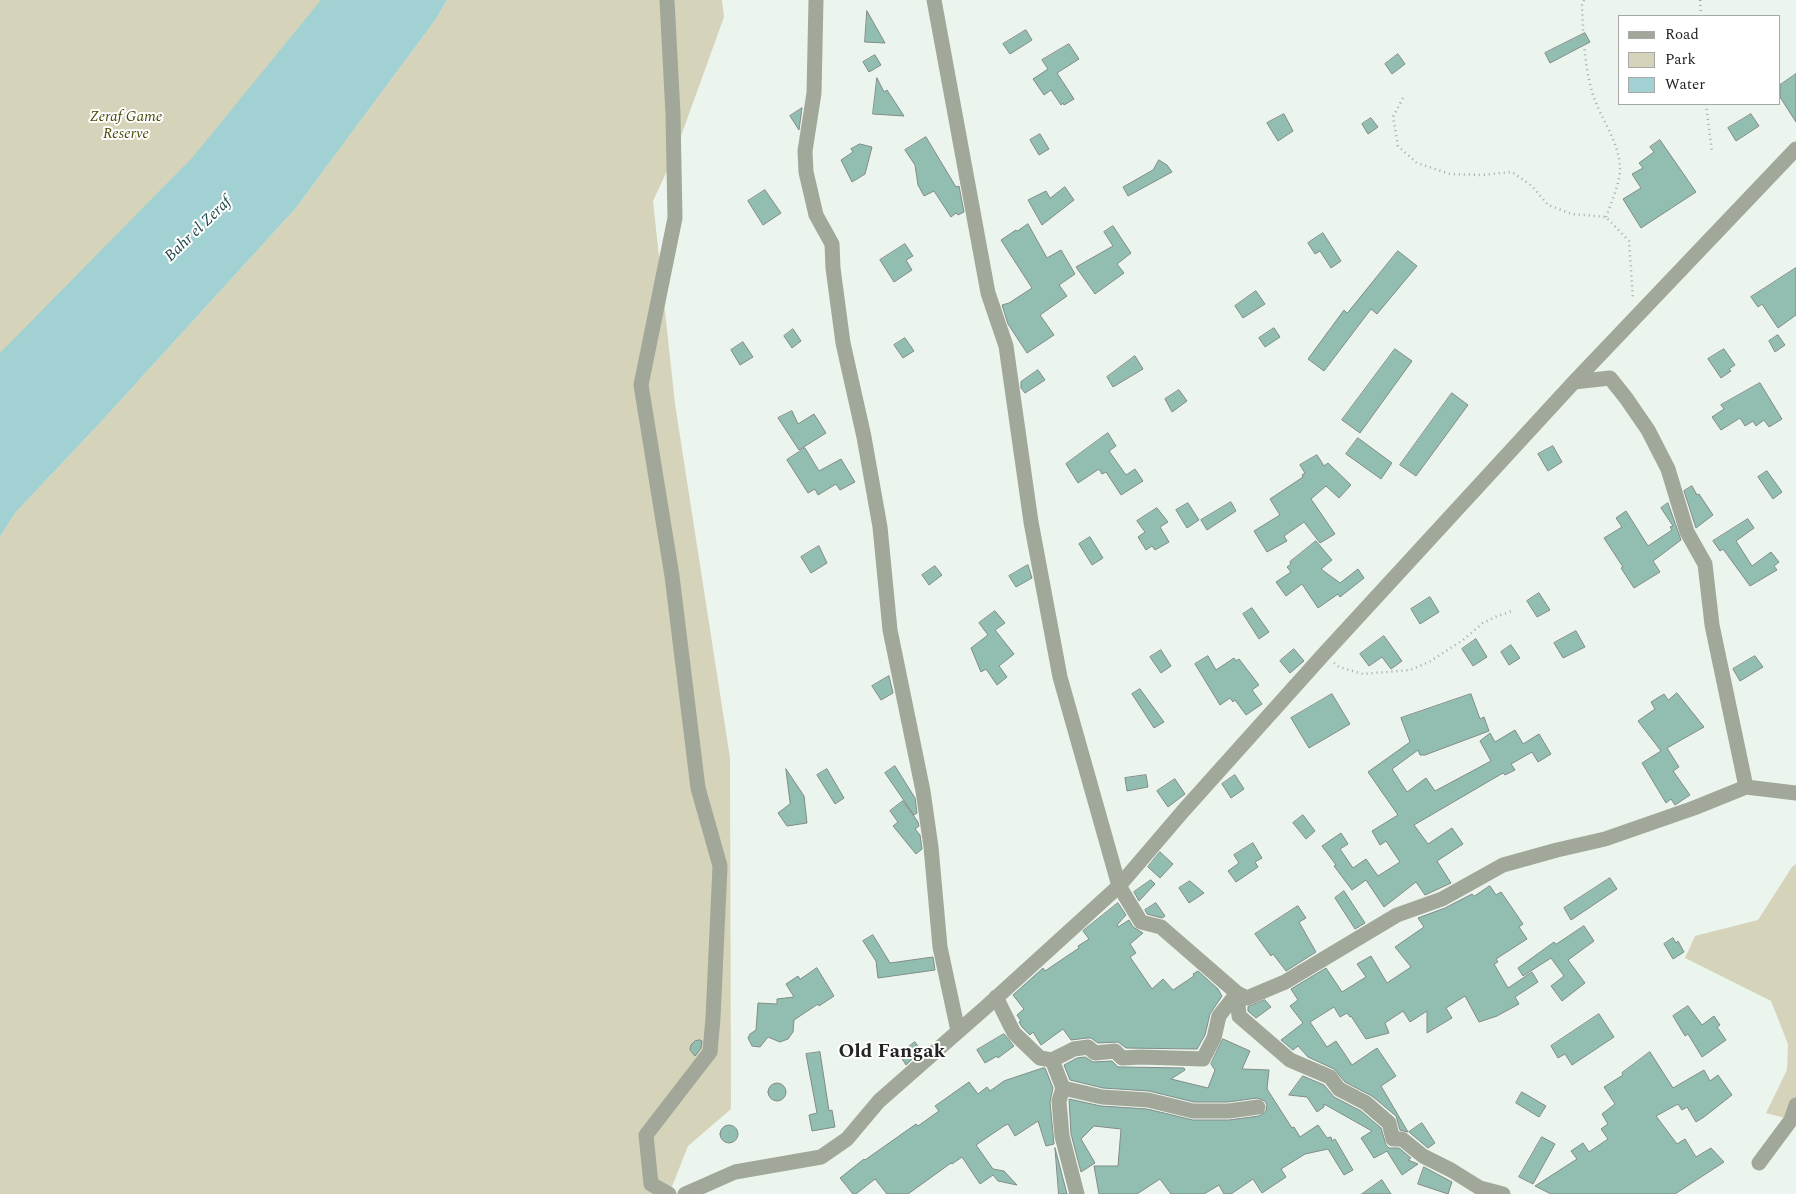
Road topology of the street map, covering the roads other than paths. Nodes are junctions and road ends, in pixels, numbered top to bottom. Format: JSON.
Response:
{"nodes":[{"id":1,"x":667,"y":0,"type":"edge"},
{"id":2,"x":816,"y":0,"type":"edge"},
{"id":3,"x":934,"y":0,"type":"edge"},
{"id":4,"x":1796,"y":149,"type":"edge"},
{"id":5,"x":1574,"y":382,"type":"junction"},
{"id":6,"x":1746,"y":787,"type":"junction"},
{"id":7,"x":1796,"y":793,"type":"edge"},
{"id":8,"x":1118,"y":886,"type":"junction"},
{"id":9,"x":1237,"y":993,"type":"junction"},
{"id":10,"x":996,"y":998,"type":"junction"},
{"id":11,"x":958,"y":1031,"type":"junction"},
{"id":12,"x":1052,"y":1060,"type":"junction"},
{"id":13,"x":1063,"y":1088,"type":"junction"},
{"id":14,"x":1796,"y":1105,"type":"edge"},
{"id":15,"x":1258,"y":1107,"type":"dead end"},
{"id":16,"x":1758,"y":1163,"type":"dead end"},
{"id":17,"x":669,"y":1194,"type":"edge"},
{"id":18,"x":685,"y":1194,"type":"edge"},
{"id":19,"x":1077,"y":1194,"type":"edge"},
{"id":20,"x":1503,"y":1194,"type":"edge"}],
"edges":[{"from":1,"to":17,"type":"street"},
{"from":2,"to":11,"type":"street"},
{"from":3,"to":8,"type":"street"},
{"from":4,"to":5,"type":"street"},
{"from":5,"to":6,"type":"street"},
{"from":5,"to":8,"type":"street"},
{"from":6,"to":7,"type":"street"},
{"from":6,"to":9,"type":"street"},
{"from":8,"to":9,"type":"street"},
{"from":8,"to":10,"type":"street"},
{"from":9,"to":12,"type":"street"},
{"from":9,"to":20,"type":"street"},
{"from":10,"to":11,"type":"street"},
{"from":10,"to":12,"type":"street"},
{"from":11,"to":18,"type":"street"},
{"from":12,"to":13,"type":"street"},
{"from":13,"to":15,"type":"street"},
{"from":13,"to":19,"type":"street"},
{"from":14,"to":16,"type":"street"}]}
